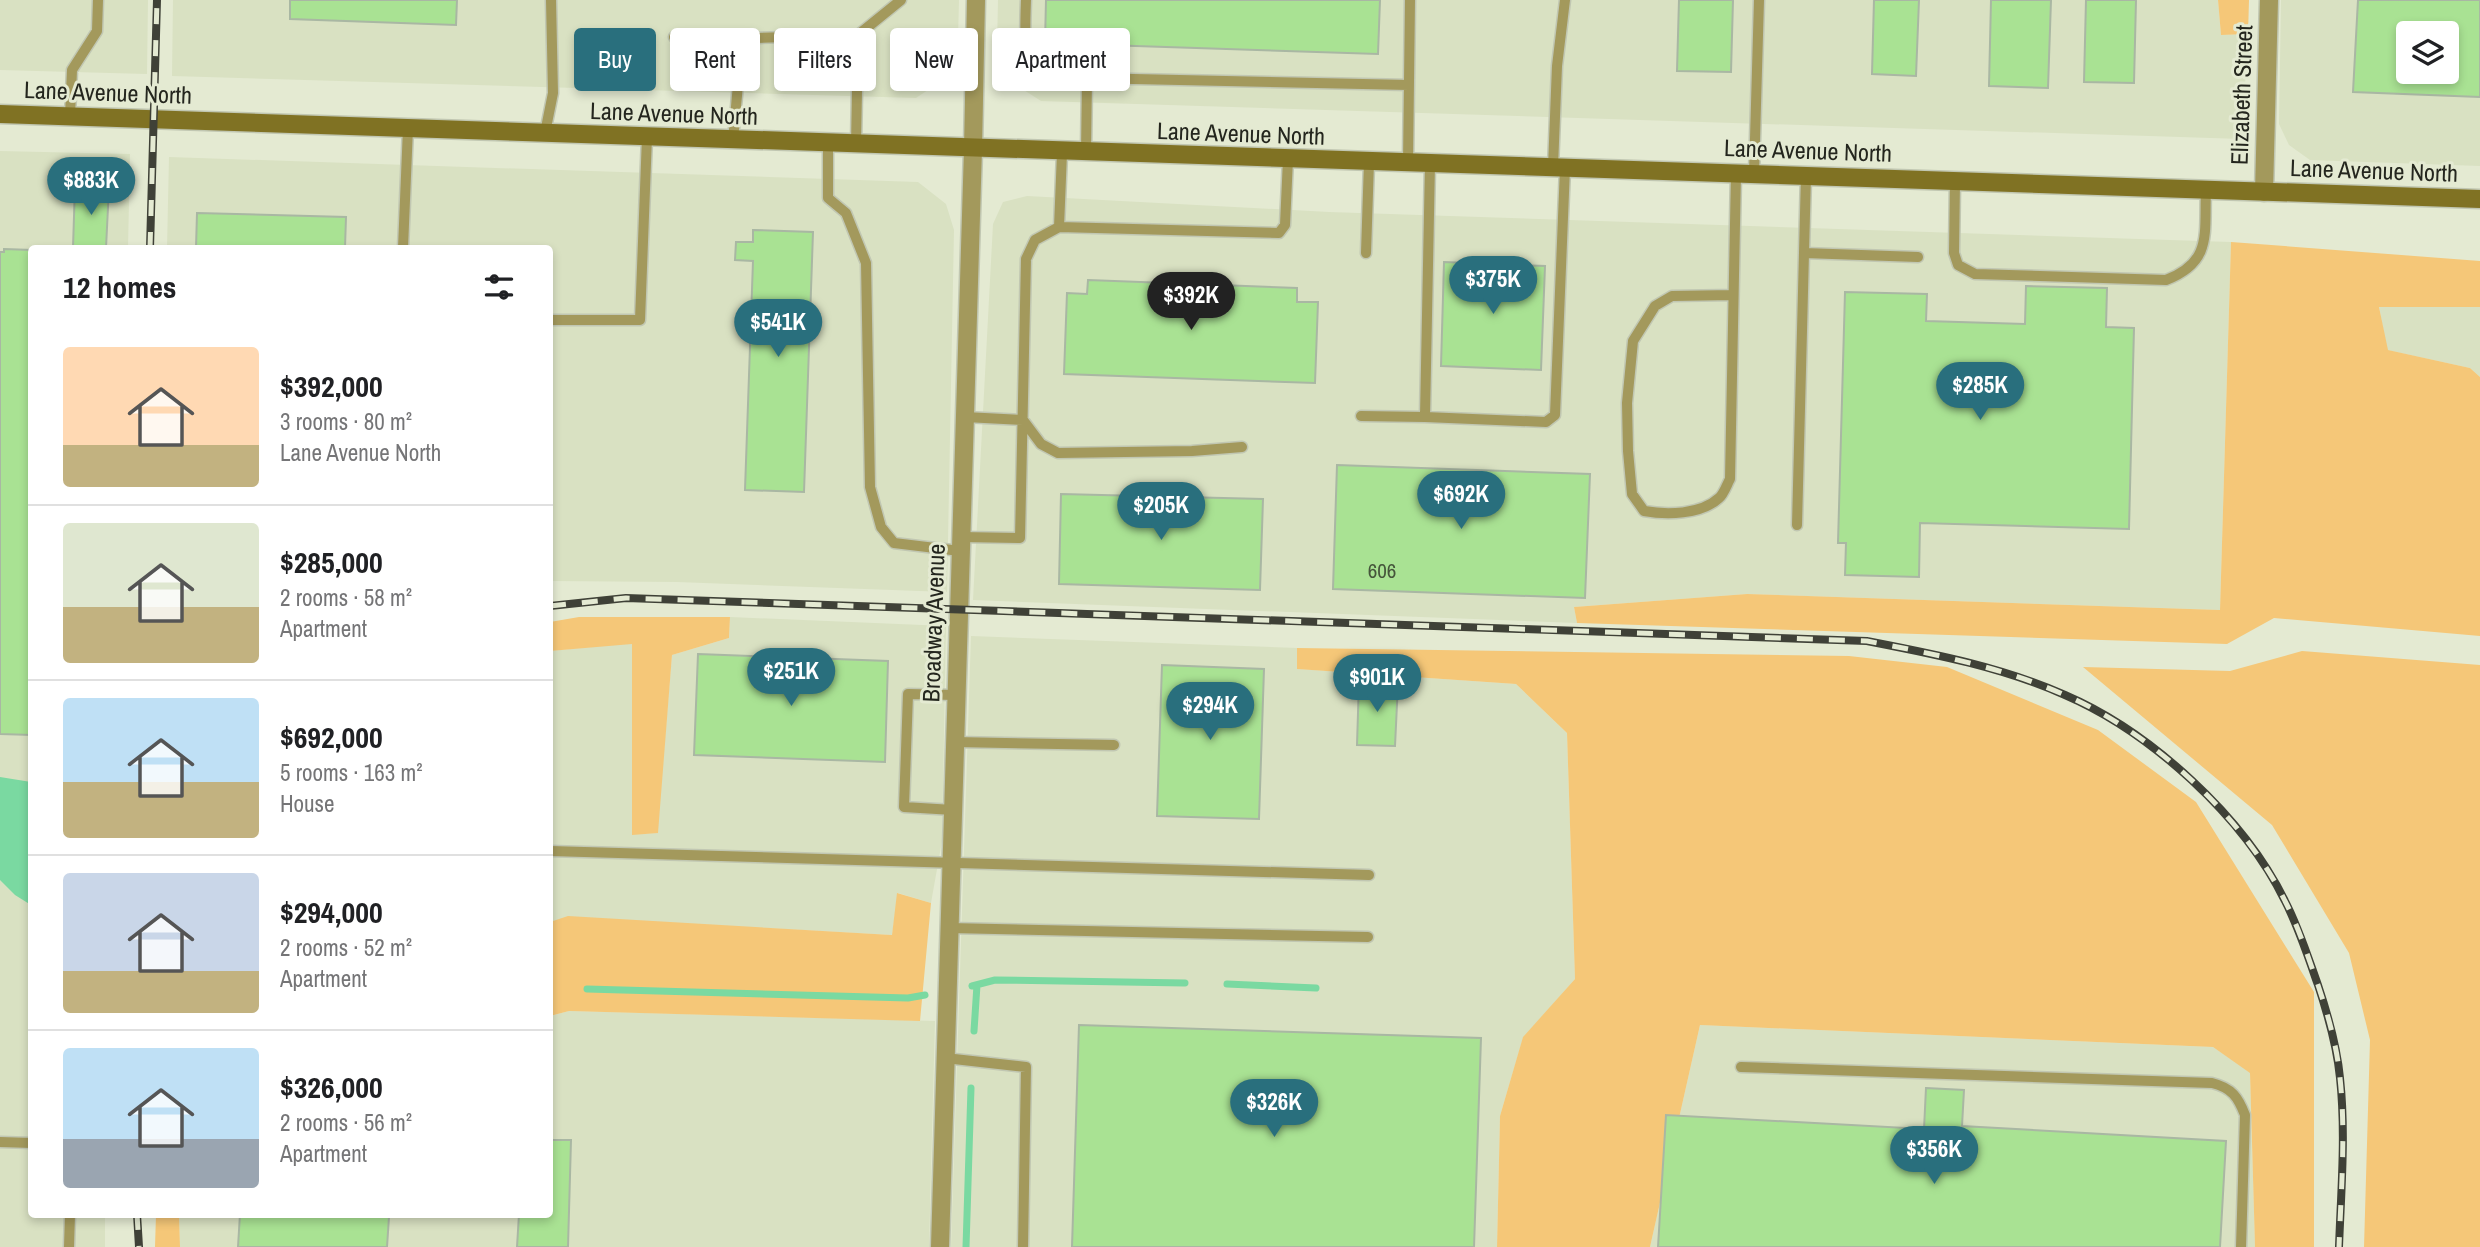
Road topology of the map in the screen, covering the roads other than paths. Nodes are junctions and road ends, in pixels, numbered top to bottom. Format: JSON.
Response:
{"nodes":[{"id":1,"x":98,"y":0,"type":"edge"},
{"id":2,"x":551,"y":0,"type":"edge"},
{"id":3,"x":901,"y":0,"type":"edge"},
{"id":4,"x":976,"y":0,"type":"edge"},
{"id":5,"x":1026,"y":0,"type":"edge"},
{"id":6,"x":1410,"y":0,"type":"edge"},
{"id":7,"x":1565,"y":0,"type":"edge"},
{"id":8,"x":1759,"y":0,"type":"edge"},
{"id":9,"x":2269,"y":0,"type":"edge"},
{"id":10,"x":867,"y":28,"type":"edge"},
{"id":11,"x":1025,"y":28,"type":"edge"},
{"id":12,"x":1130,"y":79,"type":"edge"},
{"id":13,"x":1409,"y":85,"type":"junction"},
{"id":14,"x":737,"y":91,"type":"edge"},
{"id":15,"x":857,"y":91,"type":"edge"},
{"id":16,"x":1087,"y":91,"type":"edge"},
{"id":17,"x":0,"y":114,"type":"edge"},
{"id":18,"x":70,"y":116,"type":"junction"},
{"id":19,"x":408,"y":128,"type":"junction"},
{"id":20,"x":545,"y":133,"type":"junction"},
{"id":21,"x":647,"y":137,"type":"junction"},
{"id":22,"x":733,"y":140,"type":"junction"},
{"id":23,"x":828,"y":144,"type":"junction"},
{"id":24,"x":856,"y":145,"type":"junction"},
{"id":25,"x":973,"y":149,"type":"junction"},
{"id":26,"x":1062,"y":152,"type":"junction"},
{"id":27,"x":1086,"y":153,"type":"junction"},
{"id":28,"x":1288,"y":159,"type":"junction"},
{"id":29,"x":1370,"y":162,"type":"junction"},
{"id":30,"x":1408,"y":163,"type":"junction"},
{"id":31,"x":1430,"y":163,"type":"junction"},
{"id":32,"x":1559,"y":167,"type":"junction"},
{"id":33,"x":1745,"y":173,"type":"junction"},
{"id":34,"x":1806,"y":175,"type":"junction"},
{"id":35,"x":1955,"y":181,"type":"junction"},
{"id":36,"x":2206,"y":190,"type":"junction"},
{"id":37,"x":2263,"y":192,"type":"junction"},
{"id":38,"x":2480,"y":199,"type":"edge"},
{"id":39,"x":1059,"y":227,"type":"junction"},
{"id":40,"x":403,"y":245,"type":"edge"},
{"id":41,"x":1366,"y":253,"type":"dead end"},
{"id":42,"x":1804,"y":253,"type":"junction"},
{"id":43,"x":1918,"y":257,"type":"dead end"},
{"id":44,"x":1733,"y":295,"type":"junction"},
{"id":45,"x":553,"y":320,"type":"edge"},
{"id":46,"x":1361,"y":416,"type":"dead end"},
{"id":47,"x":965,"y":417,"type":"junction"},
{"id":48,"x":1426,"y":417,"type":"junction"},
{"id":49,"x":1023,"y":420,"type":"junction"},
{"id":50,"x":1242,"y":447,"type":"dead end"},
{"id":51,"x":1797,"y":525,"type":"dead end"},
{"id":52,"x":961,"y":544,"type":"junction"},
{"id":53,"x":956,"y":695,"type":"junction"},
{"id":54,"x":955,"y":742,"type":"junction"},
{"id":55,"x":1114,"y":745,"type":"dead end"},
{"id":56,"x":953,"y":810,"type":"junction"},
{"id":57,"x":553,"y":851,"type":"edge"},
{"id":58,"x":951,"y":865,"type":"junction"},
{"id":59,"x":1369,"y":874,"type":"dead end"},
{"id":60,"x":949,"y":928,"type":"junction"},
{"id":61,"x":1368,"y":937,"type":"dead end"},
{"id":62,"x":945,"y":1058,"type":"junction"},
{"id":63,"x":1741,"y":1067,"type":"dead end"},
{"id":64,"x":0,"y":1142,"type":"edge"},
{"id":65,"x":28,"y":1143,"type":"edge"},
{"id":66,"x":70,"y":1218,"type":"edge"},
{"id":67,"x":69,"y":1247,"type":"edge"},
{"id":68,"x":940,"y":1247,"type":"edge"},
{"id":69,"x":1023,"y":1247,"type":"edge"},
{"id":70,"x":2241,"y":1247,"type":"edge"}],
"edges":[{"from":1,"to":18,"type":"lane"},
{"from":2,"to":20,"type":"lane"},
{"from":3,"to":10,"type":"lane"},
{"from":4,"to":25,"type":"street","name":"Broadway Avenue"},
{"from":5,"to":11,"type":"lane"},
{"from":6,"to":13,"type":"lane"},
{"from":7,"to":32,"type":"lane"},
{"from":8,"to":33,"type":"lane"},
{"from":9,"to":37,"type":"street","name":"Elizabeth Street"},
{"from":12,"to":13,"type":"lane"},
{"from":13,"to":30,"type":"lane"},
{"from":14,"to":22,"type":"lane"},
{"from":15,"to":24,"type":"lane"},
{"from":16,"to":27,"type":"lane"},
{"from":17,"to":18,"type":"main road","name":"Lane Avenue North"},
{"from":18,"to":19,"type":"main road","name":"Lane Avenue North"},
{"from":19,"to":20,"type":"main road","name":"Lane Avenue North"},
{"from":19,"to":40,"type":"lane"},
{"from":20,"to":21,"type":"main road","name":"Lane Avenue North"},
{"from":21,"to":22,"type":"main road","name":"Lane Avenue North"},
{"from":21,"to":45,"type":"lane"},
{"from":22,"to":23,"type":"main road","name":"Lane Avenue North"},
{"from":23,"to":24,"type":"main road","name":"Lane Avenue North"},
{"from":23,"to":52,"type":"lane"},
{"from":24,"to":25,"type":"main road","name":"Lane Avenue North"},
{"from":25,"to":26,"type":"main road","name":"Lane Avenue North"},
{"from":25,"to":47,"type":"street","name":"Broadway Avenue"},
{"from":26,"to":27,"type":"main road","name":"Lane Avenue North"},
{"from":26,"to":39,"type":"lane"},
{"from":27,"to":28,"type":"main road","name":"Lane Avenue North"},
{"from":28,"to":29,"type":"main road","name":"Lane Avenue North"},
{"from":28,"to":39,"type":"lane"},
{"from":29,"to":30,"type":"main road","name":"Lane Avenue North"},
{"from":29,"to":41,"type":"lane"},
{"from":30,"to":31,"type":"main road","name":"Lane Avenue North"},
{"from":31,"to":32,"type":"main road","name":"Lane Avenue North"},
{"from":31,"to":48,"type":"lane"},
{"from":32,"to":33,"type":"main road","name":"Lane Avenue North"},
{"from":32,"to":48,"type":"lane"},
{"from":33,"to":34,"type":"main road","name":"Lane Avenue North"},
{"from":33,"to":44,"type":"lane"},
{"from":34,"to":35,"type":"main road","name":"Lane Avenue North"},
{"from":34,"to":42,"type":"lane"},
{"from":35,"to":36,"type":"main road","name":"Lane Avenue North"},
{"from":35,"to":36,"type":"lane"},
{"from":36,"to":37,"type":"main road","name":"Lane Avenue North"},
{"from":37,"to":38,"type":"main road","name":"Lane Avenue North"},
{"from":39,"to":49,"type":"lane"},
{"from":42,"to":43,"type":"lane"},
{"from":42,"to":51,"type":"lane"},
{"from":44,"to":44,"type":"lane"},
{"from":46,"to":48,"type":"lane"},
{"from":47,"to":49,"type":"lane"},
{"from":47,"to":52,"type":"street","name":"Broadway Avenue"},
{"from":49,"to":50,"type":"lane"},
{"from":49,"to":52,"type":"lane"},
{"from":52,"to":53,"type":"street","name":"Broadway Avenue"},
{"from":53,"to":54,"type":"street","name":"Broadway Avenue"},
{"from":53,"to":56,"type":"lane"},
{"from":54,"to":55,"type":"lane"},
{"from":54,"to":56,"type":"street","name":"Broadway Avenue"},
{"from":56,"to":58,"type":"street","name":"Broadway Avenue"},
{"from":57,"to":58,"type":"lane"},
{"from":58,"to":59,"type":"lane"},
{"from":58,"to":60,"type":"street","name":"Broadway Avenue"},
{"from":60,"to":61,"type":"lane"},
{"from":60,"to":62,"type":"street","name":"Broadway Avenue"},
{"from":62,"to":68,"type":"street","name":"Broadway Avenue"},
{"from":62,"to":69,"type":"lane"},
{"from":63,"to":70,"type":"lane"},
{"from":64,"to":65,"type":"lane"},
{"from":66,"to":67,"type":"lane"}]}
